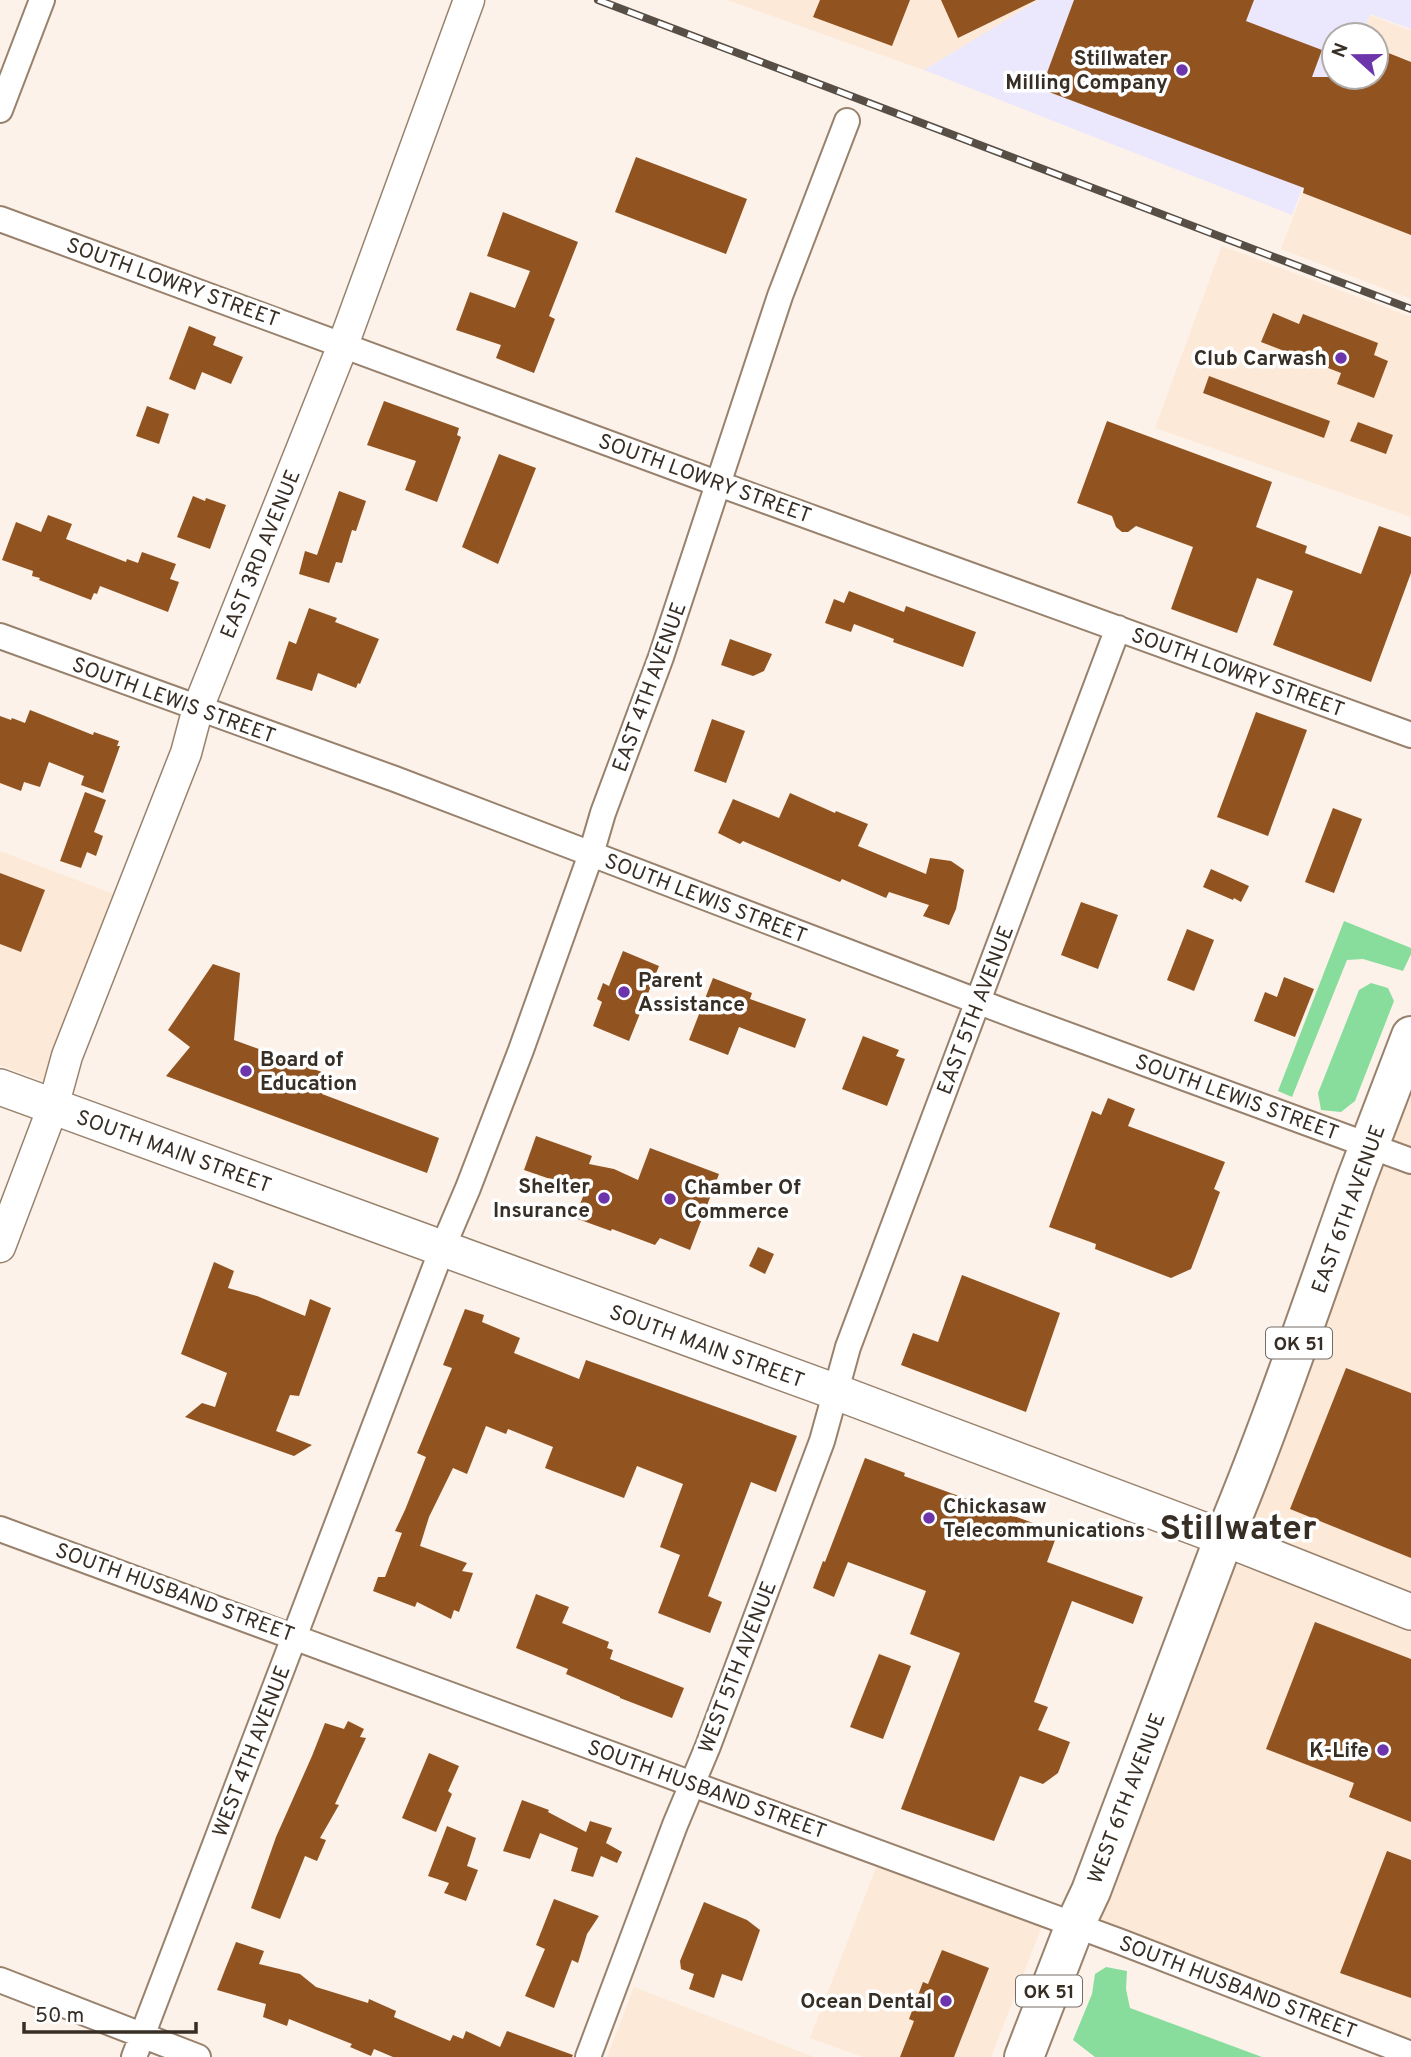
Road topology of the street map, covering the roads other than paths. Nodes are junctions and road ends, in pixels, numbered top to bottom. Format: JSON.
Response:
{"nodes":[{"id":1,"x":42,"y":0,"type":"edge"},
{"id":2,"x":469,"y":0,"type":"edge"},
{"id":3,"x":0,"y":110,"type":"edge"},
{"id":4,"x":847,"y":121,"type":"dead end"},
{"id":5,"x":0,"y":219,"type":"edge"},
{"id":6,"x":343,"y":345,"type":"junction"},
{"id":7,"x":719,"y":484,"type":"junction"},
{"id":8,"x":1118,"y":628,"type":"junction"},
{"id":9,"x":0,"y":636,"type":"edge"},
{"id":10,"x":198,"y":708,"type":"junction"},
{"id":11,"x":1411,"y":735,"type":"edge"},
{"id":12,"x":591,"y":855,"type":"junction"},
{"id":13,"x":978,"y":1002,"type":"junction"},
{"id":14,"x":1411,"y":1036,"type":"edge"},
{"id":15,"x":0,"y":1087,"type":"edge"},
{"id":16,"x":53,"y":1107,"type":"junction"},
{"id":17,"x":1370,"y":1146,"type":"junction"},
{"id":18,"x":1411,"y":1161,"type":"edge"},
{"id":19,"x":0,"y":1247,"type":"edge"},
{"id":20,"x":442,"y":1249,"type":"junction"},
{"id":21,"x":836,"y":1392,"type":"junction"},
{"id":22,"x":0,"y":1529,"type":"edge"},
{"id":23,"x":1224,"y":1538,"type":"junction"},
{"id":24,"x":1411,"y":1612,"type":"edge"},
{"id":25,"x":295,"y":1636,"type":"junction"},
{"id":26,"x":693,"y":1783,"type":"junction"},
{"id":27,"x":1075,"y":1926,"type":"junction"},
{"id":28,"x":0,"y":1980,"type":"edge"},
{"id":29,"x":138,"y":2047,"type":"edge"},
{"id":30,"x":1411,"y":2054,"type":"edge"},
{"id":31,"x":198,"y":2057,"type":"edge"},
{"id":32,"x":588,"y":2057,"type":"edge"},
{"id":33,"x":1024,"y":2057,"type":"edge"}],
"edges":[{"from":1,"to":3,"type":"street"},
{"from":2,"to":6,"type":"street","name":"EAST 3RD AVENUE"},
{"from":4,"to":7,"type":"street","name":"EAST 4TH AVENUE"},
{"from":5,"to":6,"type":"street","name":"SOUTH LOWRY STREET"},
{"from":6,"to":7,"type":"street","name":"SOUTH LOWRY STREET"},
{"from":6,"to":10,"type":"street","name":"EAST 3RD AVENUE"},
{"from":7,"to":8,"type":"street","name":"SOUTH LOWRY STREET"},
{"from":7,"to":12,"type":"street","name":"EAST 4TH AVENUE"},
{"from":8,"to":11,"type":"street","name":"SOUTH LOWRY STREET"},
{"from":8,"to":13,"type":"street","name":"EAST 5TH AVENUE"},
{"from":9,"to":10,"type":"street","name":"SOUTH LEWIS STREET"},
{"from":10,"to":12,"type":"street","name":"SOUTH LEWIS STREET"},
{"from":10,"to":16,"type":"street","name":"EAST 3RD AVENUE"},
{"from":12,"to":13,"type":"street","name":"SOUTH LEWIS STREET"},
{"from":12,"to":20,"type":"street","name":"EAST 4TH AVENUE"},
{"from":13,"to":17,"type":"street","name":"SOUTH LEWIS STREET"},
{"from":13,"to":21,"type":"street","name":"EAST 5TH AVENUE"},
{"from":14,"to":17,"type":"highway","name":"EAST 6TH AVENUE","number":"OK 51"},
{"from":15,"to":16,"type":"main road","name":"SOUTH MAIN STREET"},
{"from":16,"to":19,"type":"street","name":"EAST 3RD AVENUE"},
{"from":16,"to":20,"type":"main road","name":"SOUTH MAIN STREET"},
{"from":17,"to":18,"type":"street","name":"SOUTH LEWIS STREET"},
{"from":17,"to":23,"type":"highway","name":"EAST 6TH AVENUE","number":"OK 51"},
{"from":20,"to":21,"type":"main road","name":"SOUTH MAIN STREET"},
{"from":20,"to":25,"type":"street","name":"WEST 4TH AVENUE"},
{"from":21,"to":23,"type":"main road","name":"SOUTH MAIN STREET"},
{"from":21,"to":26,"type":"street","name":"WEST 5TH AVENUE"},
{"from":22,"to":25,"type":"street","name":"SOUTH HUSBAND STREET"},
{"from":23,"to":24,"type":"main road","name":"SOUTH MAIN STREET"},
{"from":23,"to":27,"type":"highway","name":"WEST 6TH AVENUE","number":"OK 51"},
{"from":25,"to":26,"type":"street","name":"SOUTH HUSBAND STREET"},
{"from":25,"to":29,"type":"street","name":"WEST 4TH AVENUE"},
{"from":26,"to":27,"type":"street","name":"SOUTH HUSBAND STREET"},
{"from":26,"to":32,"type":"street","name":"WEST 5TH AVENUE"},
{"from":27,"to":30,"type":"street","name":"SOUTH HUSBAND STREET"},
{"from":27,"to":33,"type":"highway","name":"WEST 6TH AVENUE","number":"OK 51"},
{"from":28,"to":29,"type":"street"},
{"from":29,"to":31,"type":"street"}]}
